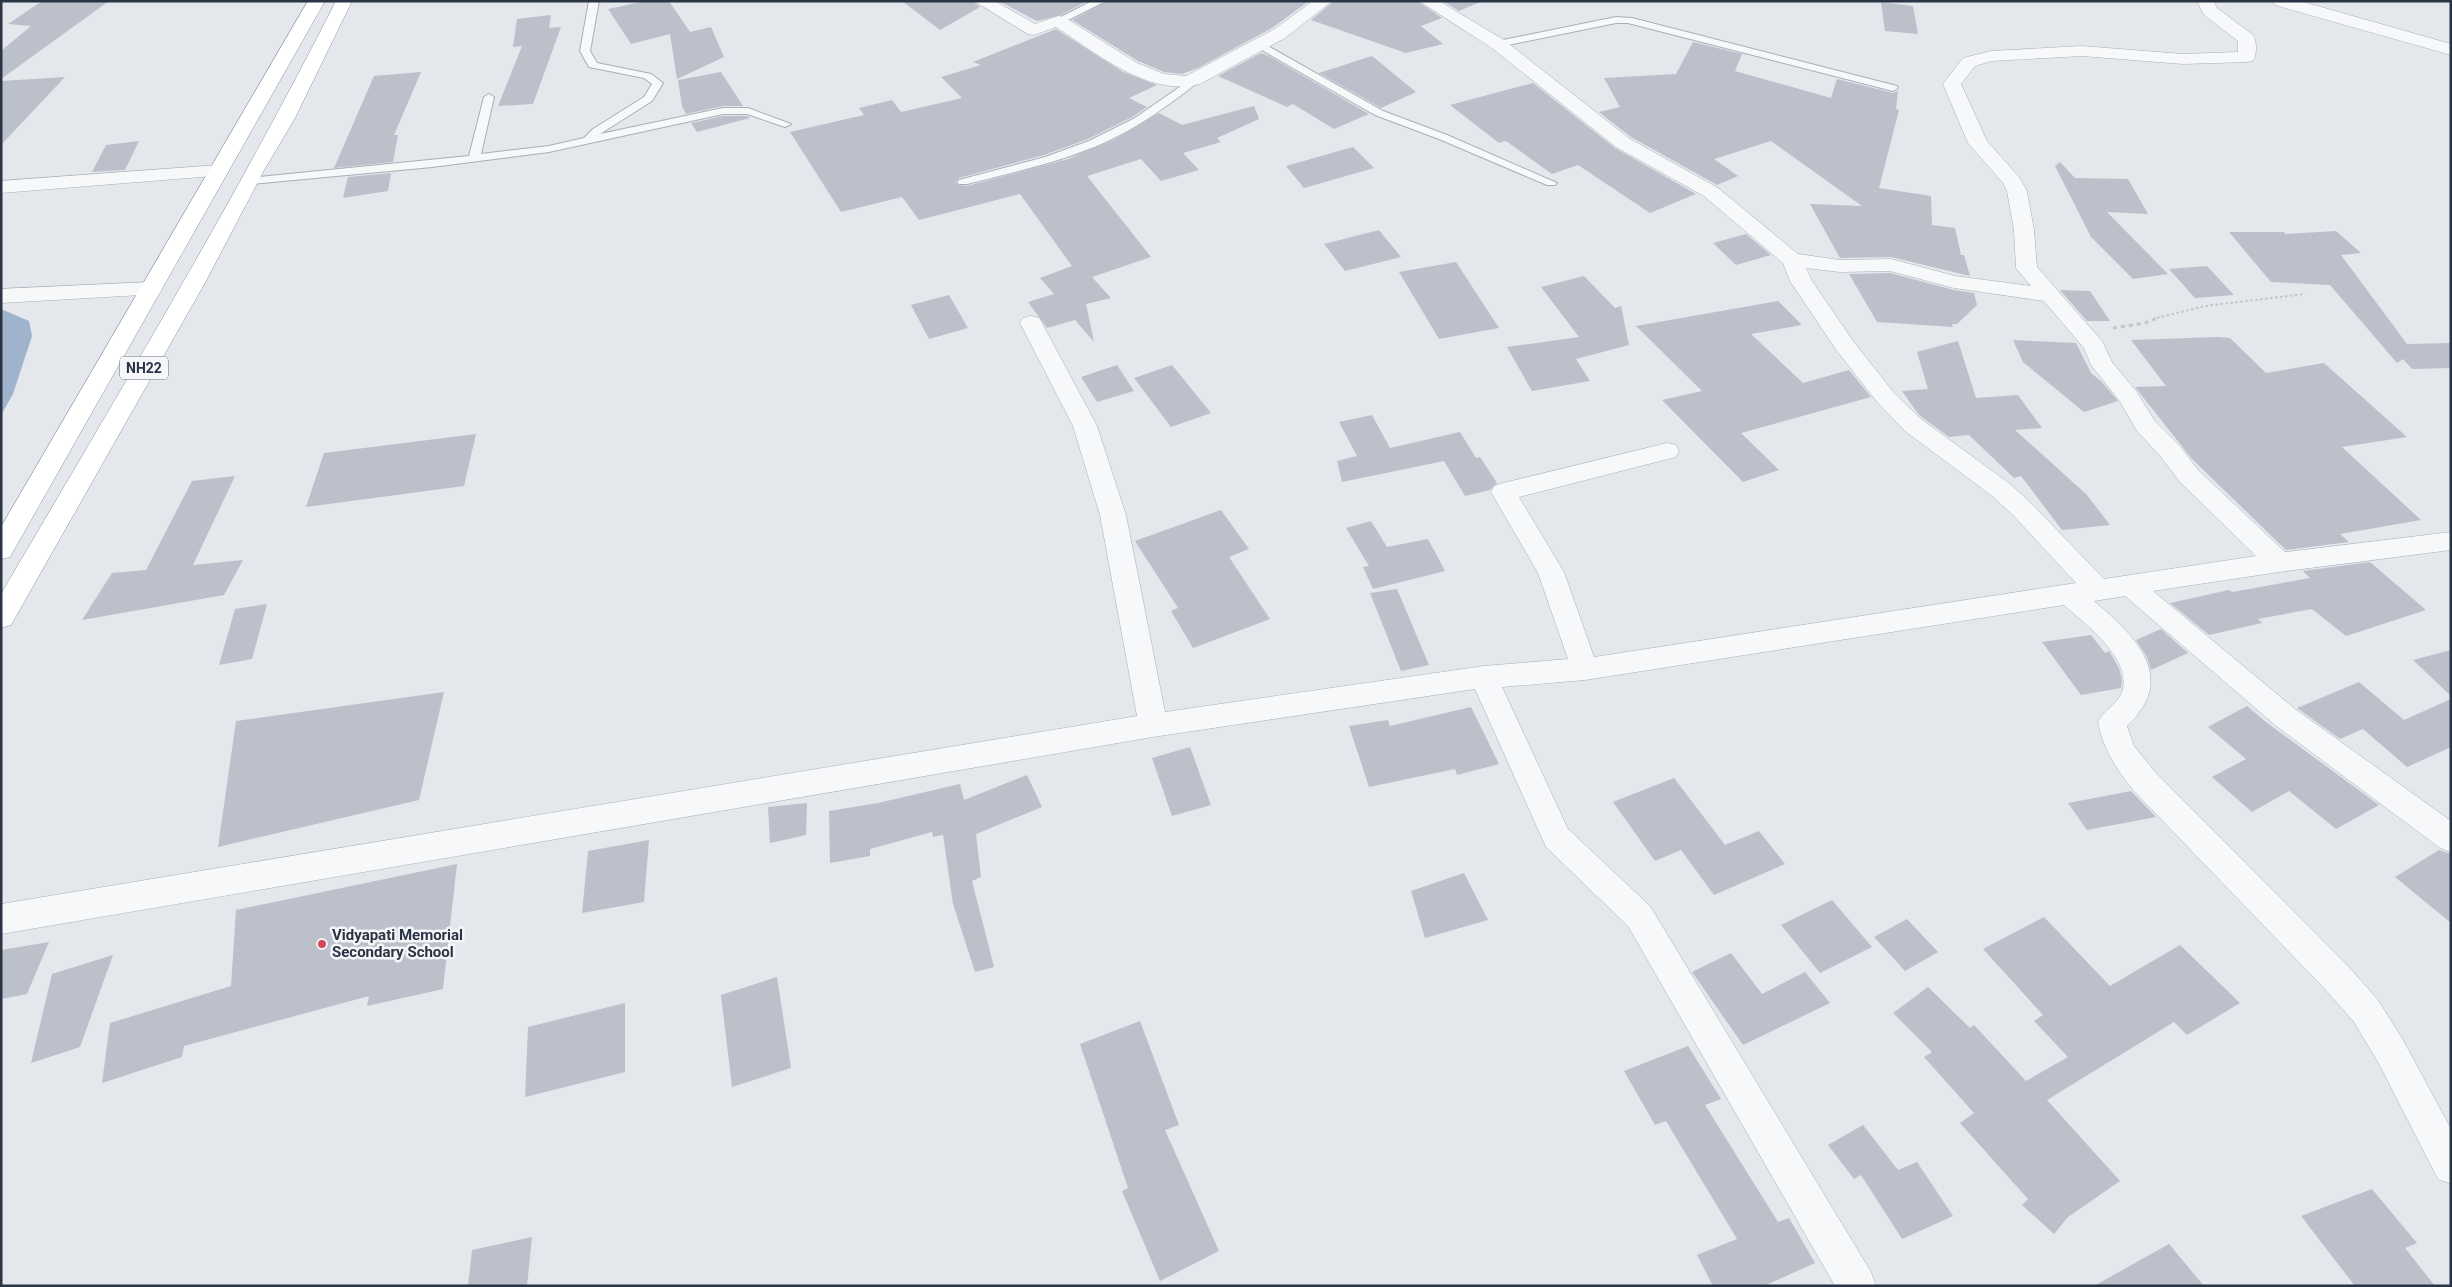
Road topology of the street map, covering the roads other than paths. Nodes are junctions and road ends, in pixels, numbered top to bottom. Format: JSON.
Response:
{"nodes":[{"id":1,"x":318,"y":1,"type":"edge"},
{"id":2,"x":344,"y":1,"type":"edge"},
{"id":3,"x":594,"y":1,"type":"edge"},
{"id":4,"x":982,"y":1,"type":"edge"},
{"id":5,"x":1101,"y":1,"type":"edge"},
{"id":6,"x":1324,"y":1,"type":"edge"},
{"id":7,"x":1427,"y":1,"type":"edge"},
{"id":8,"x":2205,"y":1,"type":"edge"},
{"id":9,"x":2281,"y":1,"type":"edge"},
{"id":10,"x":1058,"y":21,"type":"junction"},
{"id":11,"x":1259,"y":44,"type":"junction"},
{"id":12,"x":1498,"y":44,"type":"junction"},
{"id":13,"x":2451,"y":50,"type":"edge"},
{"id":14,"x":1194,"y":80,"type":"junction"},
{"id":15,"x":1893,"y":88,"type":"dead end"},
{"id":16,"x":489,"y":97,"type":"dead end"},
{"id":17,"x":785,"y":124,"type":"dead end"},
{"id":18,"x":587,"y":142,"type":"junction"},
{"id":19,"x":474,"y":159,"type":"junction"},
{"id":20,"x":219,"y":172,"type":"junction"},
{"id":21,"x":250,"y":181,"type":"junction"},
{"id":22,"x":963,"y":182,"type":"dead end"},
{"id":23,"x":1551,"y":183,"type":"dead end"},
{"id":24,"x":1,"y":187,"type":"edge"},
{"id":25,"x":1792,"y":260,"type":"junction"},
{"id":26,"x":151,"y":289,"type":"junction"},
{"id":27,"x":2051,"y":295,"type":"junction"},
{"id":28,"x":1,"y":296,"type":"edge"},
{"id":29,"x":1031,"y":323,"type":"dead end"},
{"id":30,"x":1667,"y":450,"type":"dead end"},
{"id":31,"x":2451,"y":541,"type":"edge"},
{"id":32,"x":2,"y":548,"type":"edge"},
{"id":33,"x":2279,"y":562,"type":"junction"},
{"id":34,"x":2132,"y":584,"type":"junction"},
{"id":35,"x":2083,"y":592,"type":"junction"},
{"id":36,"x":1,"y":618,"type":"edge"},
{"id":37,"x":1585,"y":669,"type":"junction"},
{"id":38,"x":1484,"y":677,"type":"junction"},
{"id":39,"x":1153,"y":725,"type":"junction"},
{"id":40,"x":2451,"y":839,"type":"edge"},
{"id":41,"x":1,"y":918,"type":"edge"},
{"id":42,"x":2451,"y":1166,"type":"edge"},
{"id":43,"x":1857,"y":1286,"type":"edge"}],
"edges":[{"from":1,"to":20,"type":"highway","number":"NH22"},
{"from":2,"to":21,"type":"highway","number":"NH22"},
{"from":3,"to":18,"type":"lane"},
{"from":4,"to":10,"type":"street"},
{"from":5,"to":10,"type":"lane"},
{"from":6,"to":11,"type":"street"},
{"from":7,"to":12,"type":"street"},
{"from":8,"to":27,"type":"street"},
{"from":9,"to":13,"type":"street"},
{"from":10,"to":14,"type":"street"},
{"from":11,"to":14,"type":"street"},
{"from":11,"to":23,"type":"lane"},
{"from":12,"to":15,"type":"lane"},
{"from":12,"to":25,"type":"street"},
{"from":14,"to":22,"type":"lane"},
{"from":16,"to":19,"type":"lane"},
{"from":17,"to":18,"type":"lane"},
{"from":18,"to":19,"type":"lane"},
{"from":19,"to":21,"type":"lane"},
{"from":20,"to":24,"type":"street"},
{"from":20,"to":26,"type":"highway","number":"NH22"},
{"from":21,"to":36,"type":"highway","number":"NH22"},
{"from":25,"to":27,"type":"street"},
{"from":25,"to":35,"type":"street"},
{"from":26,"to":28,"type":"street"},
{"from":26,"to":32,"type":"highway","number":"NH22"},
{"from":27,"to":33,"type":"street"},
{"from":29,"to":39,"type":"street"},
{"from":30,"to":37,"type":"street"},
{"from":31,"to":33,"type":"street"},
{"from":33,"to":34,"type":"street"},
{"from":34,"to":35,"type":"street"},
{"from":34,"to":40,"type":"street"},
{"from":35,"to":37,"type":"street"},
{"from":35,"to":42,"type":"street"},
{"from":37,"to":38,"type":"street"},
{"from":38,"to":39,"type":"street"},
{"from":38,"to":43,"type":"street"},
{"from":39,"to":41,"type":"street"}]}
